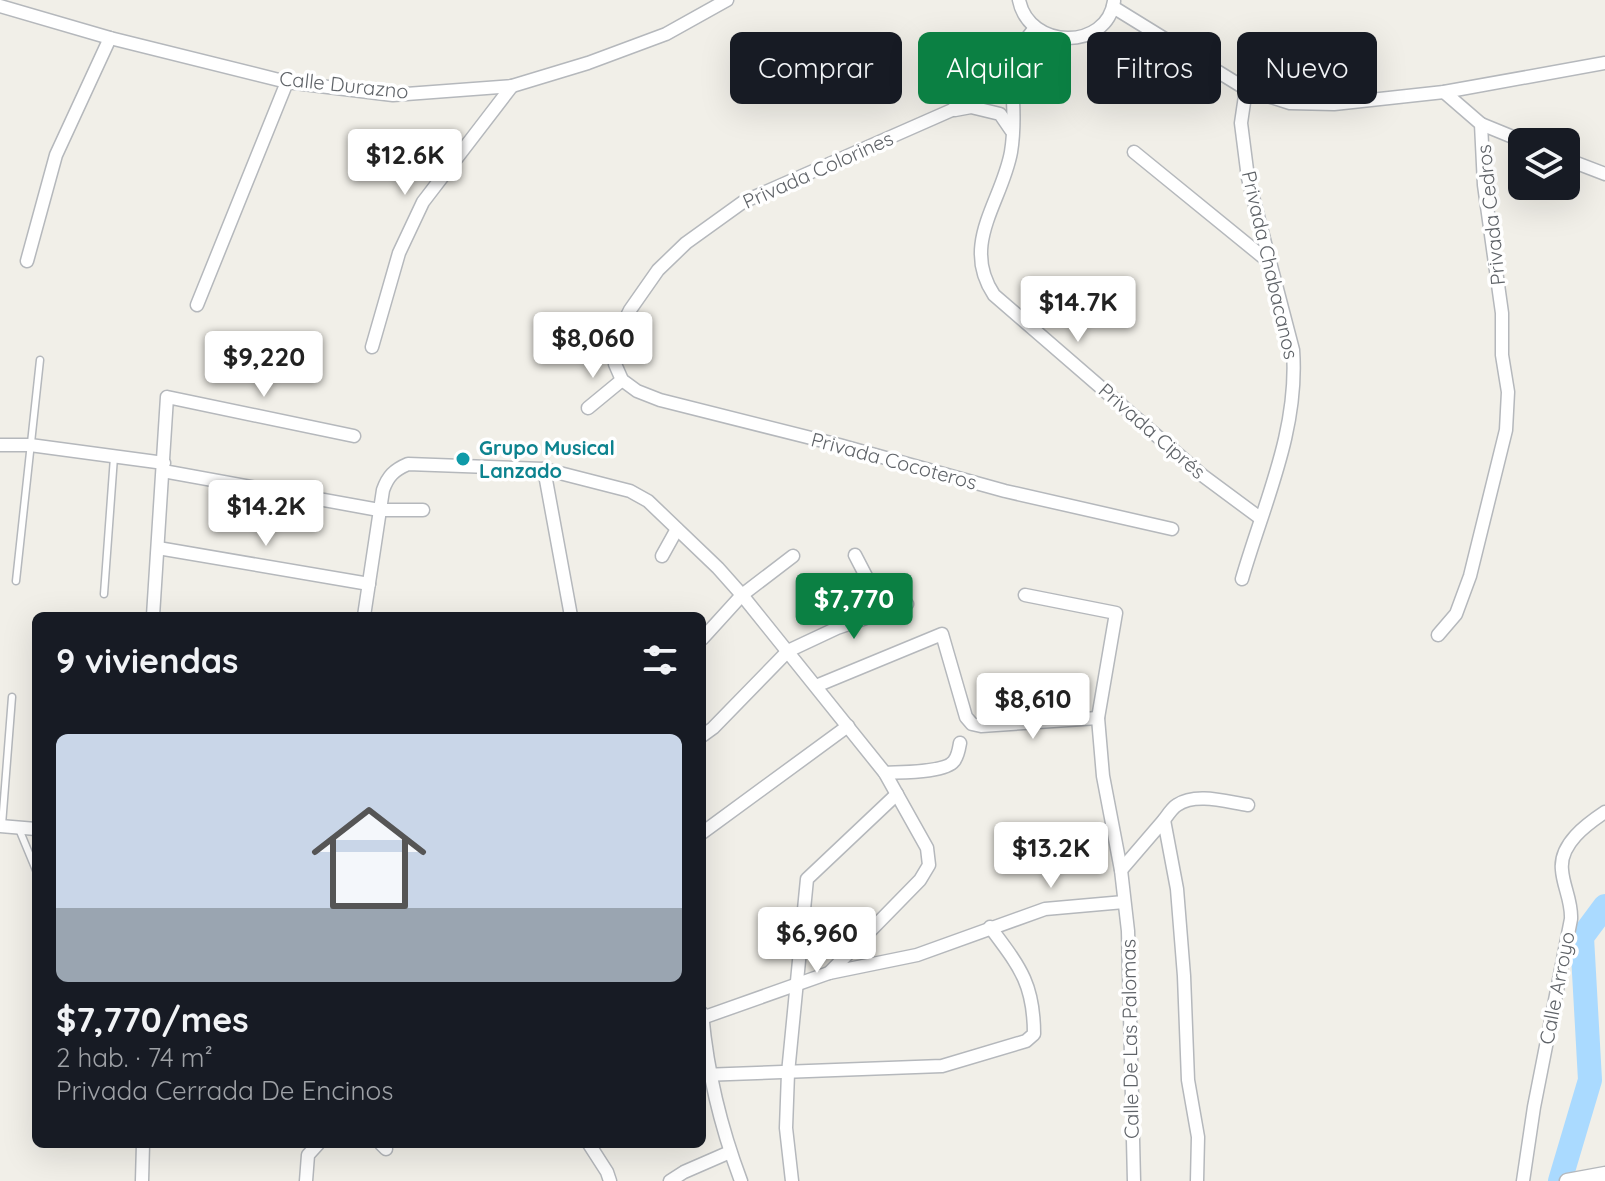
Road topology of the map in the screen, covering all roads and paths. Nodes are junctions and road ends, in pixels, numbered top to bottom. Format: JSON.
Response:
{"nodes":[{"id":1,"x":727,"y":0,"type":"edge"},
{"id":2,"x":1019,"y":0,"type":"edge"},
{"id":3,"x":1113,"y":4,"type":"edge"},
{"id":4,"x":0,"y":6,"type":"edge"},
{"id":5,"x":1035,"y":28,"type":"junction"},
{"id":6,"x":1032,"y":32,"type":"edge"},
{"id":7,"x":110,"y":38,"type":"junction"},
{"id":8,"x":1605,"y":63,"type":"edge"},
{"id":9,"x":287,"y":82,"type":"junction"},
{"id":10,"x":1237,"y":83,"type":"edge"},
{"id":11,"x":512,"y":86,"type":"junction"},
{"id":12,"x":1444,"y":92,"type":"junction"},
{"id":13,"x":1377,"y":99,"type":"edge"},
{"id":14,"x":959,"y":104,"type":"edge"},
{"id":15,"x":1012,"y":104,"type":"edge"},
{"id":16,"x":1244,"y":104,"type":"edge"},
{"id":17,"x":952,"y":110,"type":"junction"},
{"id":18,"x":1481,"y":124,"type":"junction"},
{"id":19,"x":1013,"y":132,"type":"junction"},
{"id":20,"x":1508,"y":135,"type":"edge"},
{"id":21,"x":1134,"y":152,"type":"dead end"},
{"id":22,"x":1580,"y":164,"type":"edge"},
{"id":23,"x":1605,"y":174,"type":"edge"},
{"id":24,"x":27,"y":261,"type":"dead end"},
{"id":25,"x":1269,"y":262,"type":"junction"},
{"id":26,"x":197,"y":305,"type":"dead end"},
{"id":27,"x":372,"y":347,"type":"dead end"},
{"id":28,"x":40,"y":360,"type":"dead end"},
{"id":29,"x":622,"y":380,"type":"junction"},
{"id":30,"x":588,"y":408,"type":"dead end"},
{"id":31,"x":354,"y":436,"type":"dead end"},
{"id":32,"x":0,"y":445,"type":"edge"},
{"id":33,"x":30,"y":445,"type":"junction"},
{"id":34,"x":114,"y":457,"type":"junction"},
{"id":35,"x":163,"y":467,"type":"junction"},
{"id":36,"x":544,"y":469,"type":"junction"},
{"id":37,"x":379,"y":510,"type":"junction"},
{"id":38,"x":423,"y":510,"type":"dead end"},
{"id":39,"x":1260,"y":518,"type":"junction"},
{"id":40,"x":677,"y":529,"type":"junction"},
{"id":41,"x":1172,"y":529,"type":"dead end"},
{"id":42,"x":158,"y":548,"type":"junction"},
{"id":43,"x":855,"y":555,"type":"dead end"},
{"id":44,"x":662,"y":556,"type":"dead end"},
{"id":45,"x":793,"y":556,"type":"dead end"},
{"id":46,"x":1242,"y":579,"type":"dead end"},
{"id":47,"x":16,"y":581,"type":"dead end"},
{"id":48,"x":369,"y":584,"type":"junction"},
{"id":49,"x":104,"y":594,"type":"dead end"},
{"id":50,"x":742,"y":595,"type":"junction"},
{"id":51,"x":1025,"y":595,"type":"dead end"},
{"id":52,"x":907,"y":604,"type":"dead end"},
{"id":53,"x":884,"y":611,"type":"junction"},
{"id":54,"x":153,"y":612,"type":"edge"},
{"id":55,"x":365,"y":612,"type":"edge"},
{"id":56,"x":570,"y":612,"type":"edge"},
{"id":57,"x":706,"y":635,"type":"edge"},
{"id":58,"x":1438,"y":635,"type":"dead end"},
{"id":59,"x":788,"y":651,"type":"junction"},
{"id":60,"x":816,"y":686,"type":"junction"},
{"id":61,"x":12,"y":697,"type":"dead end"},
{"id":62,"x":1098,"y":718,"type":"junction"},
{"id":63,"x":848,"y":726,"type":"junction"},
{"id":64,"x":706,"y":733,"type":"edge"},
{"id":65,"x":960,"y":743,"type":"dead end"},
{"id":66,"x":885,"y":773,"type":"junction"},
{"id":67,"x":897,"y":794,"type":"junction"},
{"id":68,"x":1248,"y":805,"type":"dead end"},
{"id":69,"x":1605,"y":812,"type":"edge"},
{"id":70,"x":1164,"y":820,"type":"junction"},
{"id":71,"x":1,"y":826,"type":"edge"},
{"id":72,"x":19,"y":828,"type":"junction"},
{"id":73,"x":32,"y":829,"type":"edge"},
{"id":74,"x":706,"y":830,"type":"edge"},
{"id":75,"x":32,"y":860,"type":"edge"},
{"id":76,"x":1121,"y":870,"type":"junction"},
{"id":77,"x":1124,"y":902,"type":"junction"},
{"id":78,"x":990,"y":927,"type":"junction"},
{"id":79,"x":829,"y":973,"type":"junction"},
{"id":80,"x":799,"y":983,"type":"junction"},
{"id":81,"x":706,"y":1015,"type":"edge"},
{"id":82,"x":788,"y":1073,"type":"junction"},
{"id":83,"x":706,"y":1074,"type":"edge"},
{"id":84,"x":143,"y":1148,"type":"edge"},
{"id":85,"x":314,"y":1148,"type":"edge"},
{"id":86,"x":592,"y":1148,"type":"edge"},
{"id":87,"x":730,"y":1152,"type":"junction"},
{"id":88,"x":1605,"y":1174,"type":"edge"},
{"id":89,"x":1573,"y":1180,"type":"edge"},
{"id":90,"x":142,"y":1181,"type":"edge"},
{"id":91,"x":306,"y":1181,"type":"edge"},
{"id":92,"x":610,"y":1181,"type":"edge"},
{"id":93,"x":670,"y":1181,"type":"edge"},
{"id":94,"x":741,"y":1181,"type":"edge"},
{"id":95,"x":792,"y":1181,"type":"edge"},
{"id":96,"x":1134,"y":1181,"type":"edge"},
{"id":97,"x":1197,"y":1181,"type":"edge"},
{"id":98,"x":1523,"y":1181,"type":"edge"}],
"edges":[{"from":1,"to":11,"type":"street","name":"Calle Durazno"},
{"from":2,"to":5,"type":"street"},
{"from":3,"to":5,"type":"street"},
{"from":3,"to":10,"type":"street"},
{"from":4,"to":7,"type":"street","name":"Calle Durazno"},
{"from":5,"to":6,"type":"street","name":"Privada Colorines"},
{"from":7,"to":9,"type":"street","name":"Calle Durazno"},
{"from":7,"to":24,"type":"street"},
{"from":8,"to":12,"type":"street"},
{"from":9,"to":11,"type":"street","name":"Calle Durazno"},
{"from":9,"to":26,"type":"street"},
{"from":11,"to":27,"type":"street"},
{"from":12,"to":13,"type":"street"},
{"from":12,"to":18,"type":"street","name":"Privada Cedros"},
{"from":14,"to":17,"type":"street","name":"Privada Colorines"},
{"from":15,"to":19,"type":"street","name":"Privada Ciprés"},
{"from":16,"to":25,"type":"street","name":"Privada Chabacanos"},
{"from":17,"to":19,"type":"street"},
{"from":17,"to":29,"type":"street","name":"Privada Colorines"},
{"from":18,"to":20,"type":"street"},
{"from":18,"to":58,"type":"street","name":"Privada Cedros"},
{"from":19,"to":39,"type":"street","name":"Privada Ciprés"},
{"from":21,"to":25,"type":"street"},
{"from":22,"to":23,"type":"street"},
{"from":25,"to":39,"type":"street","name":"Privada Chabacanos"},
{"from":28,"to":33,"type":"lane"},
{"from":29,"to":30,"type":"street"},
{"from":29,"to":41,"type":"street","name":"Privada Cocoteros"},
{"from":31,"to":35,"type":"street"},
{"from":32,"to":33,"type":"street"},
{"from":33,"to":34,"type":"street"},
{"from":33,"to":47,"type":"lane"},
{"from":34,"to":35,"type":"street"},
{"from":34,"to":49,"type":"lane"},
{"from":35,"to":37,"type":"street"},
{"from":35,"to":42,"type":"street"},
{"from":36,"to":37,"type":"street"},
{"from":36,"to":40,"type":"street"},
{"from":36,"to":56,"type":"street"},
{"from":37,"to":38,"type":"street"},
{"from":37,"to":48,"type":"street"},
{"from":39,"to":46,"type":"street","name":"Privada Chabacanos"},
{"from":40,"to":44,"type":"street"},
{"from":40,"to":50,"type":"street"},
{"from":42,"to":48,"type":"street"},
{"from":42,"to":54,"type":"street"},
{"from":43,"to":53,"type":"street"},
{"from":45,"to":50,"type":"street"},
{"from":48,"to":55,"type":"street"},
{"from":50,"to":57,"type":"street"},
{"from":50,"to":59,"type":"street"},
{"from":51,"to":62,"type":"street","name":"Calle De Las Palomas"},
{"from":52,"to":53,"type":"street"},
{"from":53,"to":59,"type":"street"},
{"from":59,"to":60,"type":"street"},
{"from":59,"to":64,"type":"street"},
{"from":60,"to":62,"type":"street"},
{"from":60,"to":63,"type":"street"},
{"from":61,"to":71,"type":"lane"},
{"from":62,"to":76,"type":"street","name":"Calle De Las Palomas"},
{"from":63,"to":66,"type":"street"},
{"from":63,"to":74,"type":"street"},
{"from":65,"to":66,"type":"street"},
{"from":66,"to":67,"type":"street"},
{"from":67,"to":79,"type":"street"},
{"from":67,"to":80,"type":"street"},
{"from":68,"to":70,"type":"street"},
{"from":69,"to":98,"type":"street","name":"Calle Arroyo"},
{"from":70,"to":76,"type":"street"},
{"from":70,"to":97,"type":"street"},
{"from":71,"to":72,"type":"street"},
{"from":72,"to":73,"type":"street"},
{"from":72,"to":75,"type":"lane"},
{"from":76,"to":77,"type":"street","name":"Calle De Las Palomas"},
{"from":77,"to":78,"type":"street"},
{"from":77,"to":96,"type":"street","name":"Calle De Las Palomas"},
{"from":78,"to":79,"type":"street"},
{"from":78,"to":82,"type":"street"},
{"from":79,"to":80,"type":"street"},
{"from":80,"to":81,"type":"street"},
{"from":80,"to":82,"type":"street"},
{"from":82,"to":83,"type":"street"},
{"from":82,"to":95,"type":"street"},
{"from":83,"to":87,"type":"street"},
{"from":84,"to":90,"type":"street"},
{"from":85,"to":91,"type":"street"},
{"from":86,"to":92,"type":"street"},
{"from":87,"to":93,"type":"street"},
{"from":87,"to":94,"type":"street"},
{"from":88,"to":89,"type":"street"}]}
